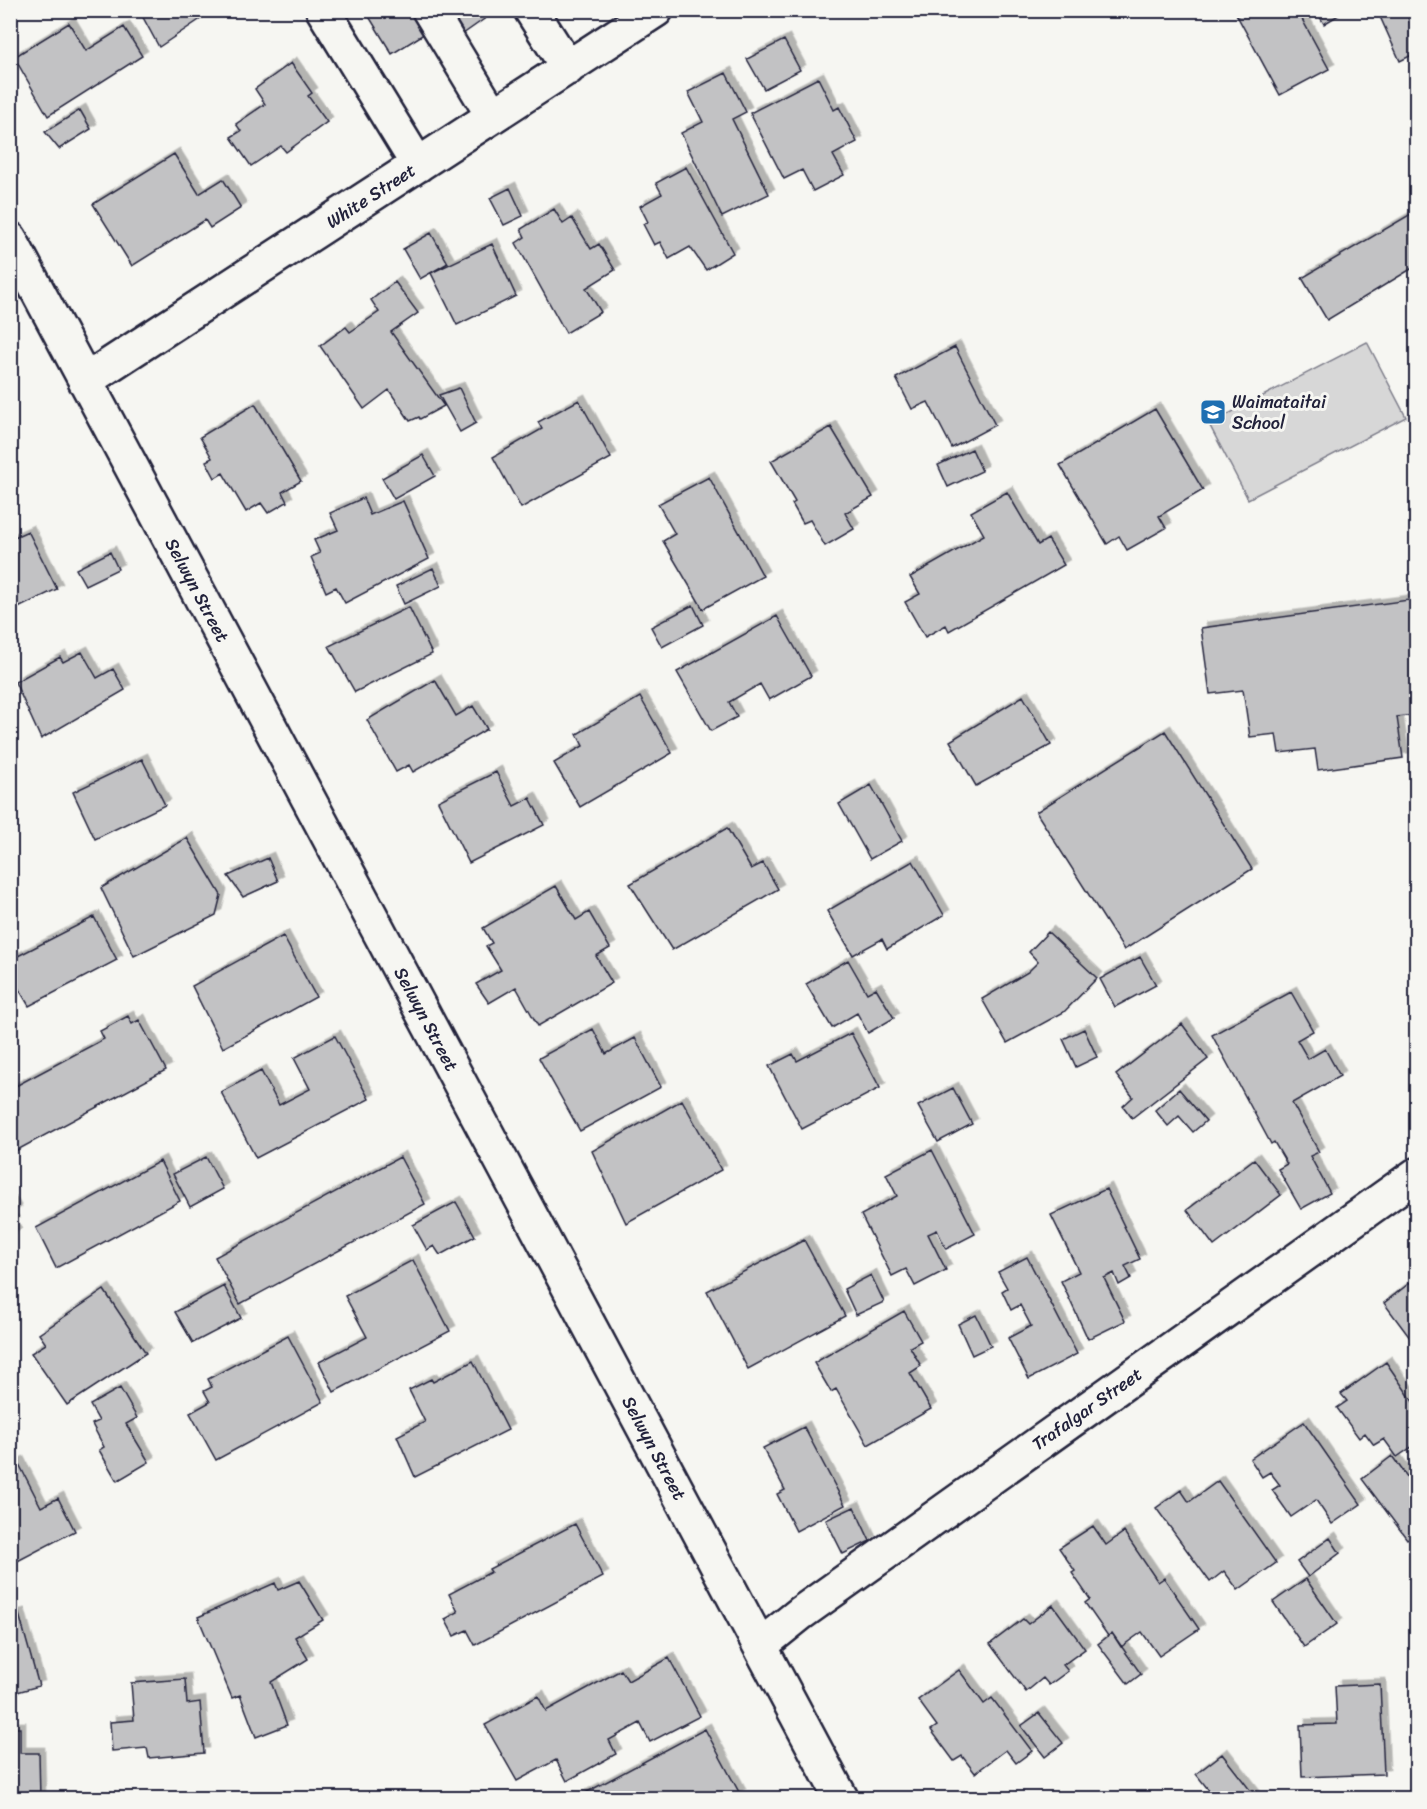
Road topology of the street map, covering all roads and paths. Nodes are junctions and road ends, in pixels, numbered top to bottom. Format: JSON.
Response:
{"nodes":[{"id":1,"x":323,"y":10,"type":"edge"},
{"id":2,"x":429,"y":10,"type":"edge"},
{"id":3,"x":531,"y":10,"type":"edge"},
{"id":4,"x":656,"y":10,"type":"edge"},
{"id":5,"x":568,"y":68,"type":"junction"},
{"id":6,"x":493,"y":116,"type":"junction"},
{"id":7,"x":418,"y":165,"type":"junction"},
{"id":8,"x":10,"y":239,"type":"edge"},
{"id":9,"x":85,"y":381,"type":"junction"},
{"id":10,"x":1416,"y":1175,"type":"edge"},
{"id":11,"x":760,"y":1646,"type":"junction"},
{"id":12,"x":841,"y":1798,"type":"edge"}],
"edges":[{"from":1,"to":7,"type":"street"},
{"from":2,"to":6,"type":"street"},
{"from":3,"to":5,"type":"street"},
{"from":4,"to":5,"type":"street","name":"White Street"},
{"from":5,"to":6,"type":"street","name":"White Street"},
{"from":6,"to":7,"type":"street","name":"White Street"},
{"from":7,"to":9,"type":"street","name":"White Street"},
{"from":8,"to":9,"type":"street","name":"Selwyn Street"},
{"from":9,"to":11,"type":"street","name":"Selwyn Street"},
{"from":10,"to":11,"type":"street","name":"Trafalgar Street"},
{"from":11,"to":12,"type":"street","name":"Selwyn Street"}]}
